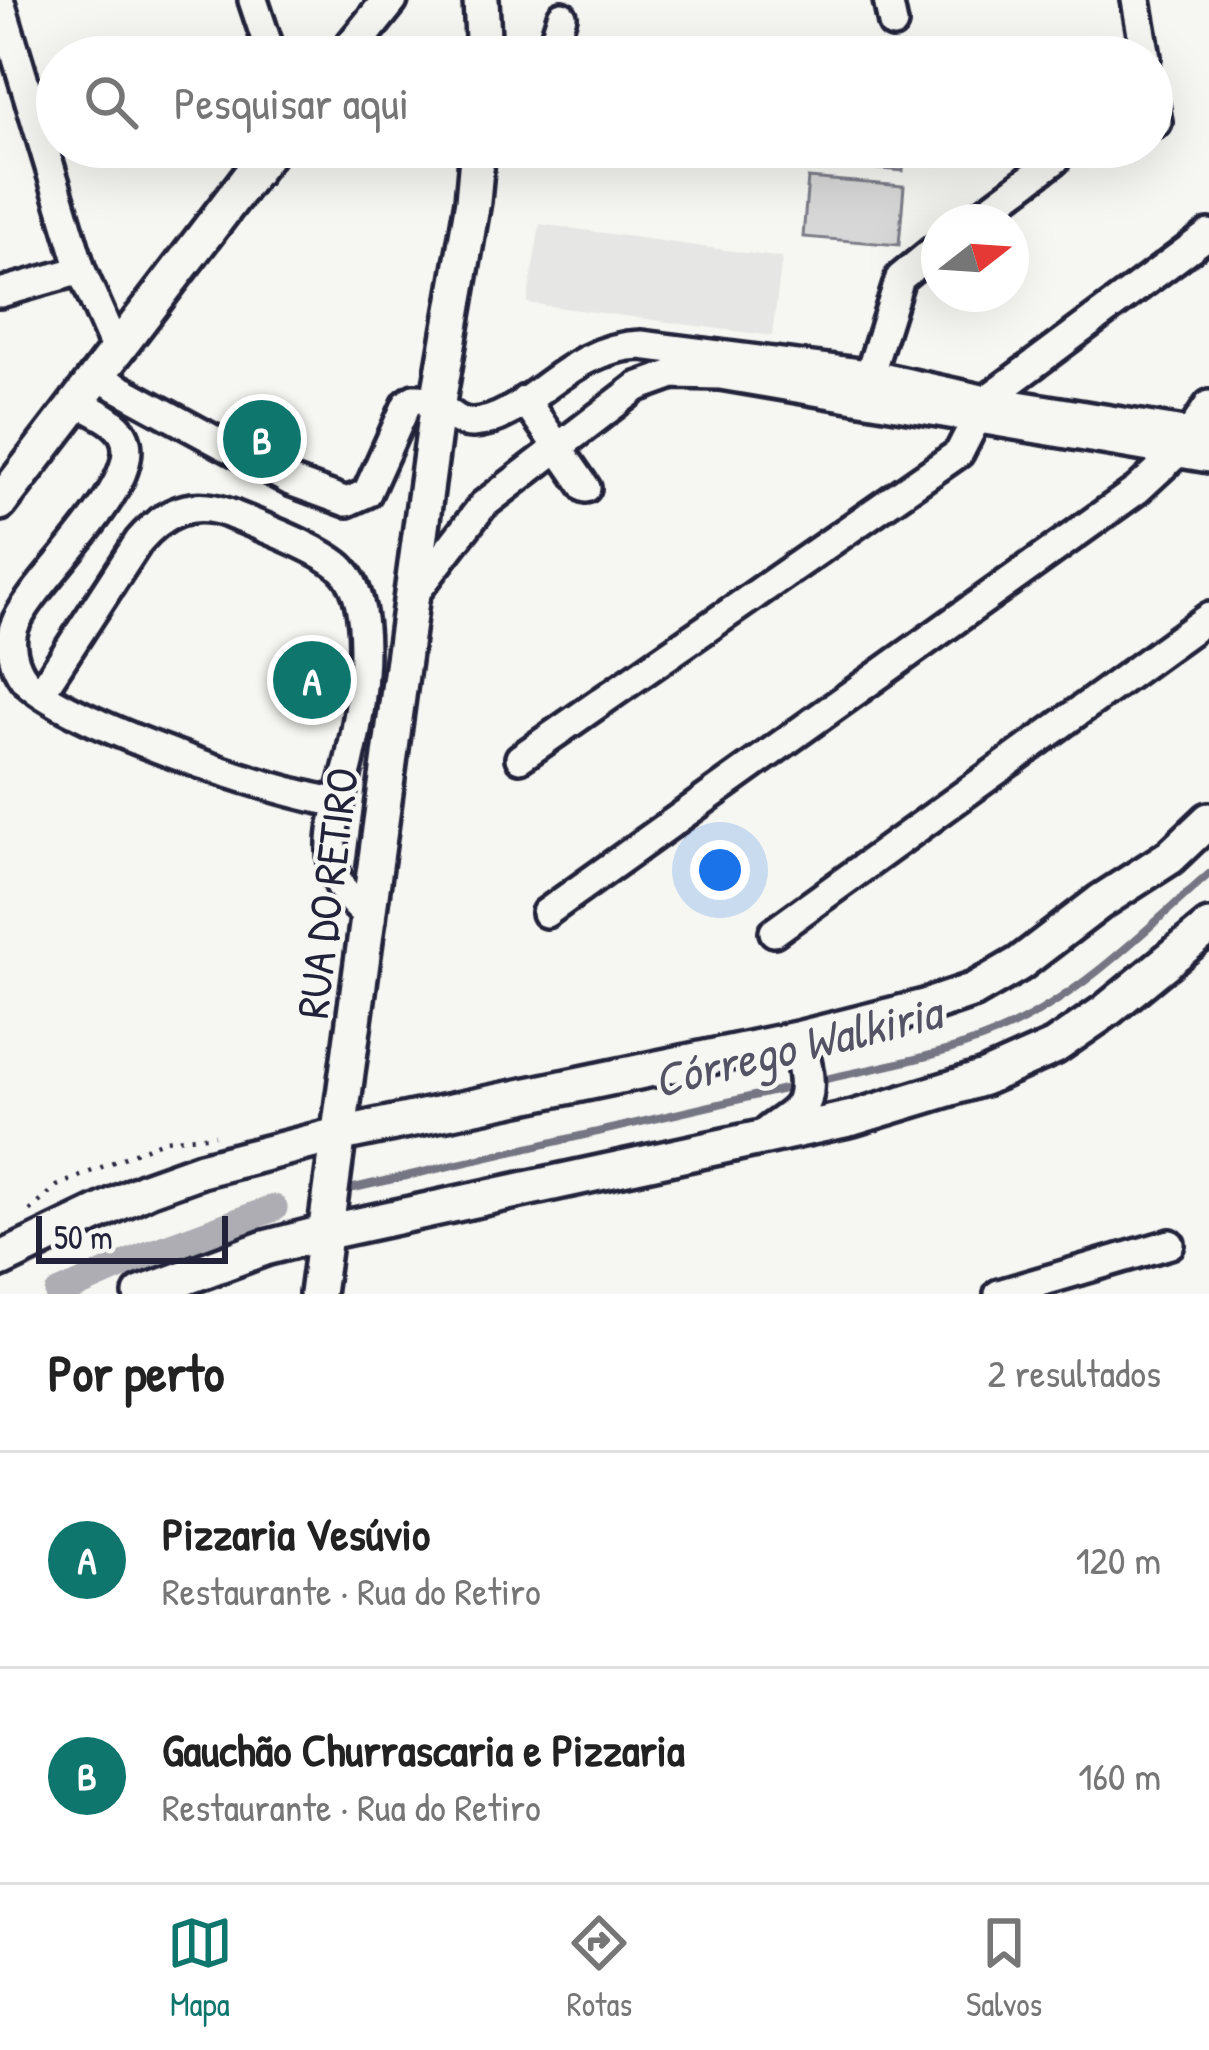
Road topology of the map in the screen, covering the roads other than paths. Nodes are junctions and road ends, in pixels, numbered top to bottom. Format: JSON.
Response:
{"nodes":[{"id":1,"x":253,"y":0,"type":"edge"},
{"id":2,"x":390,"y":0,"type":"edge"},
{"id":3,"x":481,"y":0,"type":"edge"},
{"id":4,"x":1136,"y":0,"type":"edge"},
{"id":5,"x":0,"y":2,"type":"edge"},
{"id":6,"x":562,"y":16,"type":"dead end"},
{"id":7,"x":265,"y":36,"type":"edge"},
{"id":8,"x":361,"y":36,"type":"edge"},
{"id":9,"x":483,"y":36,"type":"edge"},
{"id":10,"x":556,"y":36,"type":"edge"},
{"id":11,"x":1142,"y":36,"type":"edge"},
{"id":12,"x":6,"y":42,"type":"edge"},
{"id":13,"x":36,"y":133,"type":"edge"},
{"id":14,"x":47,"y":168,"type":"edge"},
{"id":15,"x":256,"y":168,"type":"edge"},
{"id":16,"x":476,"y":168,"type":"edge"},
{"id":17,"x":1043,"y":168,"type":"edge"},
{"id":18,"x":995,"y":204,"type":"edge"},
{"id":19,"x":1209,"y":234,"type":"edge"},
{"id":20,"x":921,"y":261,"type":"edge"},
{"id":21,"x":81,"y":270,"type":"junction"},
{"id":22,"x":0,"y":293,"type":"edge"},
{"id":23,"x":723,"y":365,"type":"junction"},
{"id":24,"x":97,"y":377,"type":"junction"},
{"id":25,"x":865,"y":386,"type":"junction"},
{"id":26,"x":525,"y":400,"type":"junction"},
{"id":27,"x":438,"y":402,"type":"junction"},
{"id":28,"x":1209,"y":405,"type":"edge"},
{"id":29,"x":982,"y":411,"type":"junction"},
{"id":30,"x":1191,"y":441,"type":"edge"},
{"id":31,"x":555,"y":446,"type":"junction"},
{"id":32,"x":1209,"y":458,"type":"edge"},
{"id":33,"x":586,"y":488,"type":"dead end"},
{"id":34,"x":0,"y":503,"type":"edge"},
{"id":35,"x":412,"y":596,"type":"junction"},
{"id":36,"x":1209,"y":617,"type":"edge"},
{"id":37,"x":40,"y":692,"type":"junction"},
{"id":38,"x":520,"y":758,"type":"dead end"},
{"id":39,"x":338,"y":802,"type":"junction"},
{"id":40,"x":1209,"y":820,"type":"edge"},
{"id":41,"x":545,"y":913,"type":"dead end"},
{"id":42,"x":371,"y":919,"type":"junction"},
{"id":43,"x":1209,"y":927,"type":"edge"},
{"id":44,"x":774,"y":932,"type":"dead end"},
{"id":45,"x":800,"y":1047,"type":"junction"},
{"id":46,"x":764,"y":1137,"type":"junction"},
{"id":47,"x":340,"y":1144,"type":"junction"},
{"id":48,"x":329,"y":1223,"type":"junction"},
{"id":49,"x":1170,"y":1244,"type":"dead end"},
{"id":50,"x":0,"y":1260,"type":"edge"},
{"id":51,"x":141,"y":1294,"type":"edge"},
{"id":52,"x":317,"y":1294,"type":"edge"},
{"id":53,"x":999,"y":1294,"type":"edge"}],
"edges":[{"from":1,"to":7,"type":"street"},
{"from":2,"to":8,"type":"main road"},
{"from":3,"to":9,"type":"main road"},
{"from":4,"to":11,"type":"street"},
{"from":5,"to":12,"type":"street"},
{"from":6,"to":10,"type":"street"},
{"from":12,"to":13,"type":"street"},
{"from":14,"to":21,"type":"street"},
{"from":15,"to":24,"type":"main road"},
{"from":16,"to":27,"type":"main road","name":"RUA DO RETIRO"},
{"from":17,"to":18,"type":"street"},
{"from":19,"to":29,"type":"street"},
{"from":20,"to":25,"type":"street"},
{"from":21,"to":22,"type":"street"},
{"from":21,"to":24,"type":"street"},
{"from":23,"to":25,"type":"street"},
{"from":23,"to":26,"type":"street"},
{"from":23,"to":31,"type":"street"},
{"from":24,"to":27,"type":"street"},
{"from":24,"to":34,"type":"main road"},
{"from":24,"to":37,"type":"street"},
{"from":25,"to":29,"type":"street"},
{"from":26,"to":27,"type":"street"},
{"from":26,"to":31,"type":"street"},
{"from":27,"to":35,"type":"main road","name":"RUA DO RETIRO"},
{"from":28,"to":30,"type":"street"},
{"from":29,"to":30,"type":"street"},
{"from":29,"to":38,"type":"street"},
{"from":30,"to":32,"type":"street"},
{"from":30,"to":41,"type":"street"},
{"from":31,"to":33,"type":"street"},
{"from":31,"to":35,"type":"street"},
{"from":35,"to":42,"type":"main road","name":"RUA DO RETIRO"},
{"from":36,"to":44,"type":"street"},
{"from":37,"to":39,"type":"street"},
{"from":37,"to":39,"type":"street"},
{"from":39,"to":42,"type":"street"},
{"from":40,"to":45,"type":"main road"},
{"from":42,"to":47,"type":"main road","name":"RUA DO RETIRO"},
{"from":43,"to":46,"type":"main road"},
{"from":45,"to":46,"type":"main road"},
{"from":45,"to":47,"type":"main road"},
{"from":46,"to":48,"type":"main road"},
{"from":47,"to":48,"type":"main road","name":"RUA DO RETIRO"},
{"from":47,"to":50,"type":"main road"},
{"from":48,"to":51,"type":"main road"},
{"from":48,"to":52,"type":"main road","name":"RUA DO RETIRO"},
{"from":49,"to":53,"type":"street"}]}
